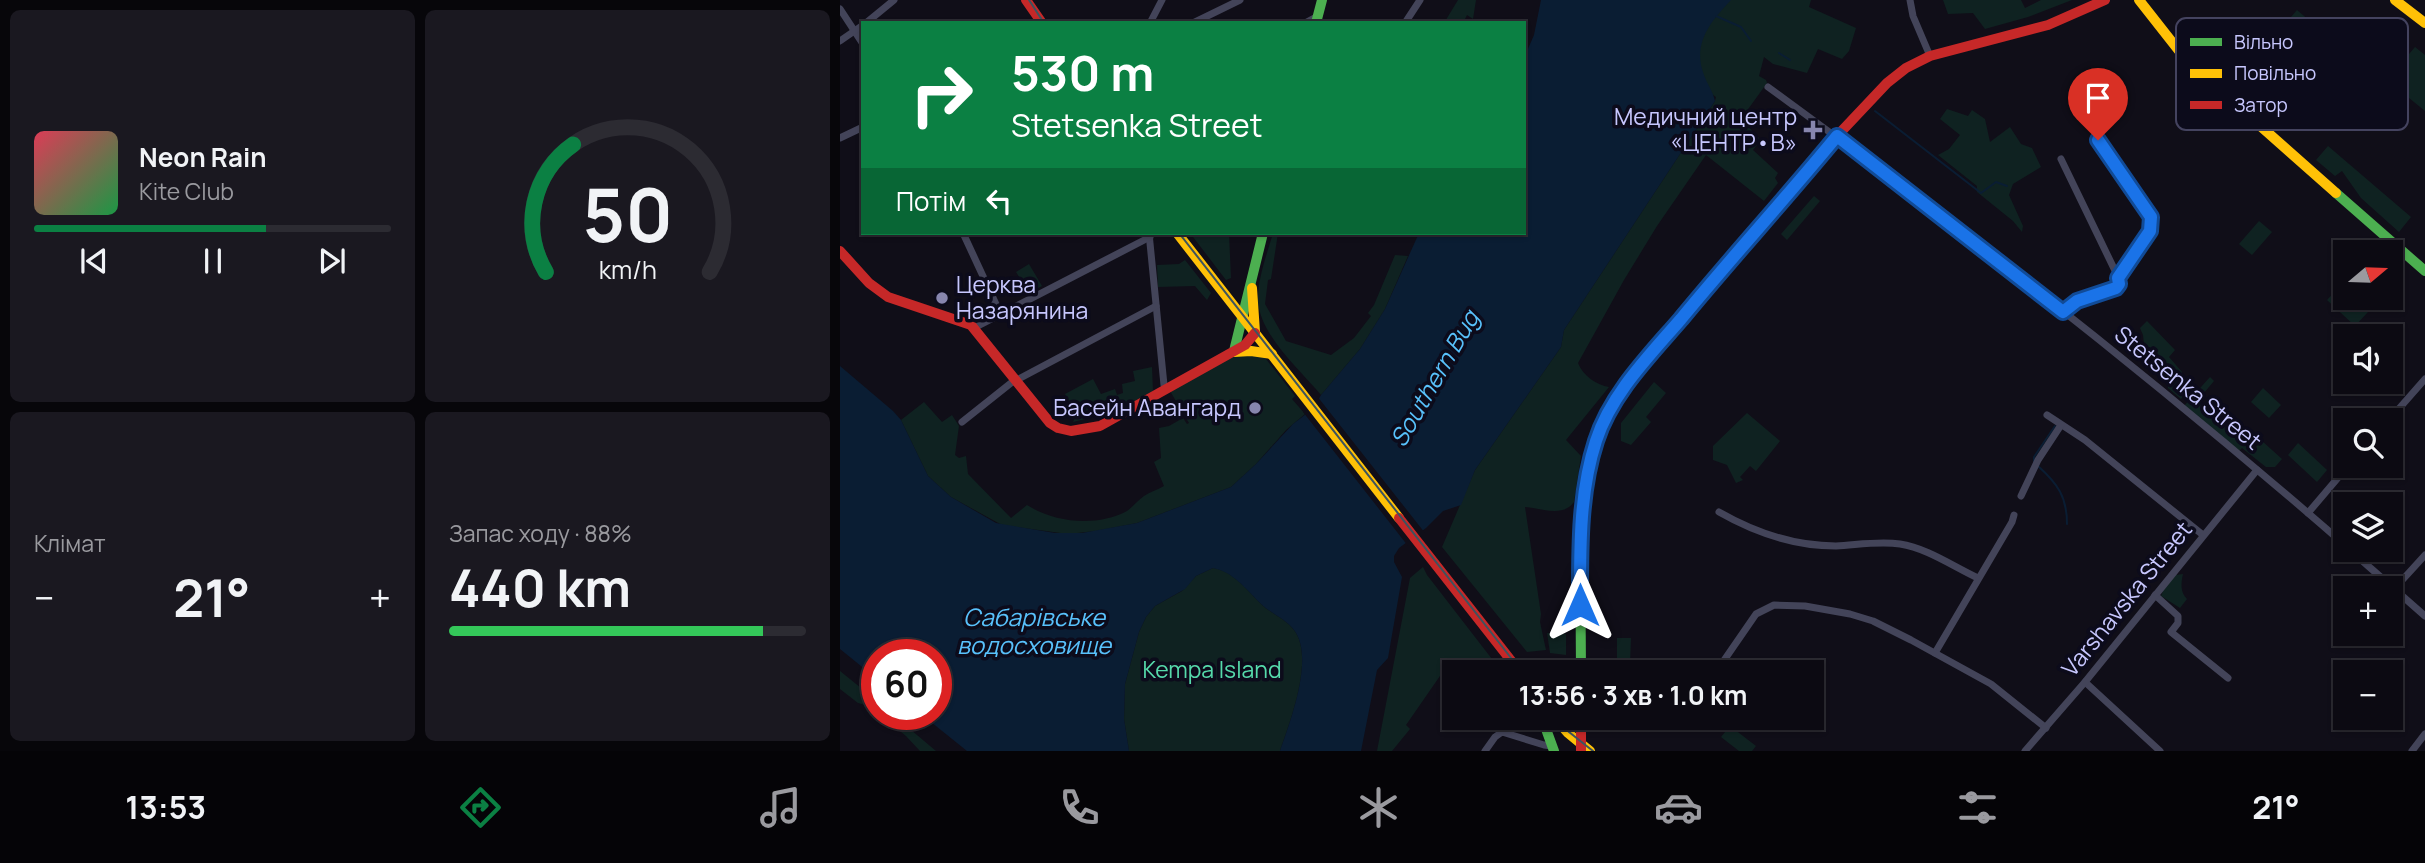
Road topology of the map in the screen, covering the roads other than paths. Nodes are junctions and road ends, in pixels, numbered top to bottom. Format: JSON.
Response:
{"nodes":[{"id":1,"x":894,"y":0,"type":"edge"},
{"id":2,"x":1026,"y":0,"type":"edge"},
{"id":3,"x":1162,"y":0,"type":"edge"},
{"id":4,"x":1240,"y":0,"type":"edge"},
{"id":5,"x":1322,"y":0,"type":"edge"},
{"id":6,"x":1420,"y":0,"type":"edge"},
{"id":7,"x":1910,"y":0,"type":"edge"},
{"id":8,"x":2105,"y":0,"type":"edge"},
{"id":9,"x":2139,"y":0,"type":"edge"},
{"id":10,"x":2395,"y":0,"type":"edge"},
{"id":11,"x":840,"y":9,"type":"edge"},
{"id":12,"x":1317,"y":19,"type":"edge"},
{"id":13,"x":868,"y":21,"type":"edge"},
{"id":14,"x":1041,"y":21,"type":"edge"},
{"id":15,"x":1151,"y":21,"type":"edge"},
{"id":16,"x":1197,"y":21,"type":"edge"},
{"id":17,"x":1406,"y":21,"type":"edge"},
{"id":18,"x":2425,"y":23,"type":"edge"},
{"id":19,"x":861,"y":26,"type":"edge"},
{"id":20,"x":855,"y":31,"type":"junction"},
{"id":21,"x":840,"y":41,"type":"edge"},
{"id":22,"x":861,"y":41,"type":"edge"},
{"id":23,"x":2176,"y":47,"type":"edge"},
{"id":24,"x":1930,"y":56,"type":"junction"},
{"id":25,"x":1768,"y":87,"type":"dead end"},
{"id":26,"x":861,"y":128,"type":"edge"},
{"id":27,"x":2263,"y":130,"type":"edge"},
{"id":28,"x":1837,"y":136,"type":"junction"},
{"id":29,"x":840,"y":138,"type":"edge"},
{"id":30,"x":2098,"y":140,"type":"dead end"},
{"id":31,"x":2061,"y":159,"type":"dead end"},
{"id":32,"x":964,"y":235,"type":"edge"},
{"id":33,"x":1150,"y":235,"type":"edge"},
{"id":34,"x":1179,"y":235,"type":"edge"},
{"id":35,"x":1262,"y":235,"type":"edge"},
{"id":36,"x":840,"y":251,"type":"edge"},
{"id":37,"x":2425,"y":271,"type":"edge"},
{"id":38,"x":2118,"y":278,"type":"junction"},
{"id":39,"x":1251,"y":279,"type":"junction"},
{"id":40,"x":1226,"y":295,"type":"junction"},
{"id":41,"x":1156,"y":306,"type":"junction"},
{"id":42,"x":2063,"y":312,"type":"junction"},
{"id":43,"x":1002,"y":315,"type":"junction"},
{"id":44,"x":1241,"y":315,"type":"junction"},
{"id":45,"x":974,"y":328,"type":"junction"},
{"id":46,"x":1255,"y":333,"type":"junction"},
{"id":47,"x":1233,"y":352,"type":"junction"},
{"id":48,"x":1272,"y":354,"type":"junction"},
{"id":49,"x":2425,"y":379,"type":"edge"},
{"id":50,"x":1016,"y":381,"type":"junction"},
{"id":51,"x":1167,"y":389,"type":"junction"},
{"id":52,"x":2400,"y":408,"type":"edge"},
{"id":53,"x":2048,"y":415,"type":"dead end"},
{"id":54,"x":962,"y":422,"type":"dead end"},
{"id":55,"x":2060,"y":425,"type":"junction"},
{"id":56,"x":2257,"y":470,"type":"junction"},
{"id":57,"x":2338,"y":478,"type":"edge"},
{"id":58,"x":2021,"y":496,"type":"dead end"},
{"id":59,"x":1719,"y":512,"type":"dead end"},
{"id":60,"x":2308,"y":513,"type":"junction"},
{"id":61,"x":2014,"y":515,"type":"dead end"},
{"id":62,"x":2203,"y":535,"type":"junction"},
{"id":63,"x":2333,"y":535,"type":"edge"},
{"id":64,"x":2425,"y":555,"type":"edge"},
{"id":65,"x":2364,"y":562,"type":"edge"},
{"id":66,"x":2381,"y":576,"type":"edge"},
{"id":67,"x":1978,"y":578,"type":"junction"},
{"id":68,"x":2403,"y":579,"type":"edge"},
{"id":69,"x":2155,"y":595,"type":"junction"},
{"id":70,"x":2403,"y":595,"type":"edge"},
{"id":71,"x":2425,"y":616,"type":"edge"},
{"id":72,"x":1935,"y":653,"type":"junction"},
{"id":73,"x":1581,"y":658,"type":"edge"},
{"id":74,"x":1511,"y":660,"type":"edge"},
{"id":75,"x":1724,"y":660,"type":"edge"},
{"id":76,"x":2228,"y":678,"type":"dead end"},
{"id":77,"x":2085,"y":682,"type":"junction"},
{"id":78,"x":2046,"y":728,"type":"junction"},
{"id":79,"x":1546,"y":730,"type":"edge"},
{"id":80,"x":1566,"y":730,"type":"edge"},
{"id":81,"x":1582,"y":730,"type":"edge"},
{"id":82,"x":2425,"y":734,"type":"edge"},
{"id":83,"x":1553,"y":748,"type":"edge"},
{"id":84,"x":1584,"y":749,"type":"edge"},
{"id":85,"x":1485,"y":751,"type":"edge"},
{"id":86,"x":2025,"y":751,"type":"edge"},
{"id":87,"x":2160,"y":751,"type":"edge"},
{"id":88,"x":2412,"y":751,"type":"edge"}],
"edges":[{"from":1,"to":13,"type":"street"},
{"from":2,"to":14,"type":"street"},
{"from":3,"to":15,"type":"street"},
{"from":4,"to":16,"type":"street"},
{"from":5,"to":12,"type":"street"},
{"from":6,"to":17,"type":"street"},
{"from":7,"to":24,"type":"street"},
{"from":8,"to":24,"type":"street"},
{"from":9,"to":23,"type":"street"},
{"from":10,"to":18,"type":"street"},
{"from":11,"to":20,"type":"street"},
{"from":19,"to":20,"type":"street"},
{"from":20,"to":21,"type":"street"},
{"from":20,"to":22,"type":"street"},
{"from":24,"to":28,"type":"street"},
{"from":25,"to":28,"type":"street","name":"Stetsenka Street"},
{"from":26,"to":29,"type":"street"},
{"from":27,"to":37,"type":"street"},
{"from":28,"to":42,"type":"street","name":"Stetsenka Street"},
{"from":28,"to":73,"type":"street"},
{"from":30,"to":38,"type":"street"},
{"from":31,"to":38,"type":"street"},
{"from":32,"to":43,"type":"street"},
{"from":33,"to":41,"type":"street"},
{"from":33,"to":43,"type":"street"},
{"from":34,"to":40,"type":"street"},
{"from":35,"to":39,"type":"street"},
{"from":36,"to":45,"type":"street"},
{"from":38,"to":42,"type":"street"},
{"from":39,"to":40,"type":"street"},
{"from":39,"to":44,"type":"street"},
{"from":39,"to":46,"type":"street"},
{"from":40,"to":44,"type":"street"},
{"from":41,"to":50,"type":"street"},
{"from":41,"to":51,"type":"street"},
{"from":42,"to":56,"type":"street","name":"Stetsenka Street"},
{"from":43,"to":45,"type":"street"},
{"from":44,"to":46,"type":"street"},
{"from":44,"to":47,"type":"street"},
{"from":45,"to":50,"type":"street"},
{"from":46,"to":47,"type":"street"},
{"from":46,"to":48,"type":"street"},
{"from":47,"to":48,"type":"street"},
{"from":47,"to":51,"type":"street"},
{"from":48,"to":74,"type":"street"},
{"from":49,"to":52,"type":"street"},
{"from":50,"to":51,"type":"street"},
{"from":50,"to":54,"type":"street"},
{"from":53,"to":55,"type":"street"},
{"from":55,"to":58,"type":"street"},
{"from":55,"to":62,"type":"street"},
{"from":56,"to":60,"type":"street","name":"Stetsenka Street"},
{"from":56,"to":62,"type":"street","name":"Varshavska Street"},
{"from":57,"to":60,"type":"street"},
{"from":59,"to":67,"type":"street"},
{"from":60,"to":63,"type":"street","name":"Stetsenka Street"},
{"from":61,"to":67,"type":"street"},
{"from":62,"to":69,"type":"street","name":"Varshavska Street"},
{"from":64,"to":68,"type":"street"},
{"from":65,"to":66,"type":"street"},
{"from":67,"to":72,"type":"street"},
{"from":69,"to":76,"type":"street"},
{"from":69,"to":77,"type":"street","name":"Varshavska Street"},
{"from":70,"to":71,"type":"street"},
{"from":72,"to":75,"type":"street"},
{"from":72,"to":78,"type":"street"},
{"from":77,"to":78,"type":"street","name":"Varshavska Street"},
{"from":77,"to":87,"type":"street"},
{"from":78,"to":86,"type":"street","name":"Varshavska Street"},
{"from":79,"to":83,"type":"street"},
{"from":80,"to":84,"type":"street"},
{"from":81,"to":84,"type":"street"},
{"from":82,"to":88,"type":"street"},
{"from":83,"to":85,"type":"street"}]}
